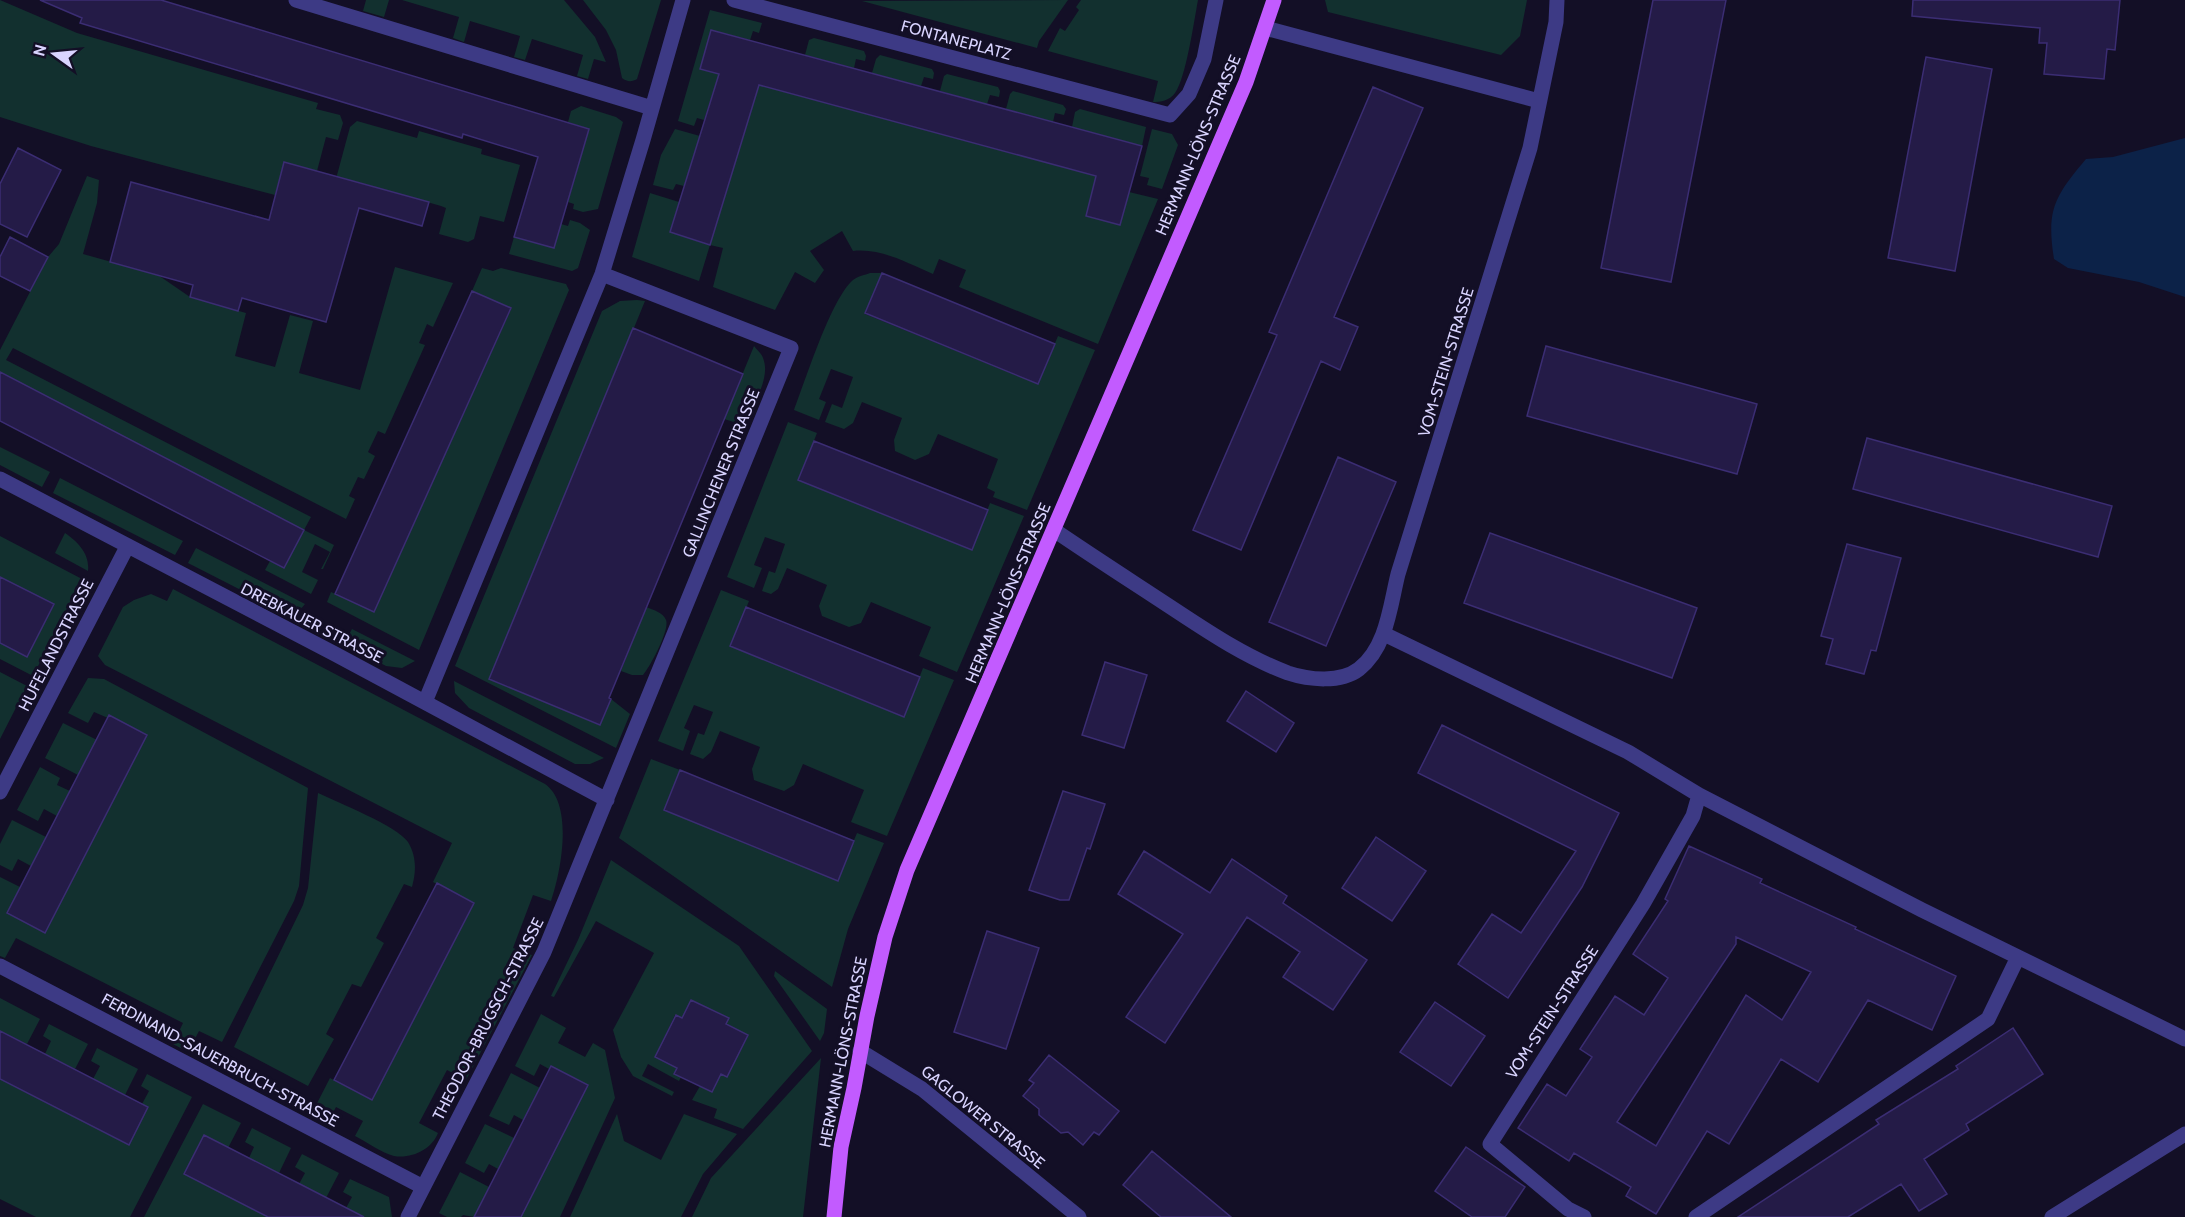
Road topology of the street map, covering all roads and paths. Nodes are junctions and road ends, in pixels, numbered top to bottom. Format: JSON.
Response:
{"nodes":[{"id":1,"x":296,"y":0,"type":"edge"},
{"id":2,"x":683,"y":0,"type":"edge"},
{"id":3,"x":734,"y":0,"type":"edge"},
{"id":4,"x":1216,"y":0,"type":"edge"},
{"id":5,"x":1274,"y":0,"type":"edge"},
{"id":6,"x":1557,"y":0,"type":"edge"},
{"id":7,"x":1265,"y":28,"type":"junction"},
{"id":8,"x":1539,"y":101,"type":"junction"},
{"id":9,"x":652,"y":108,"type":"junction"},
{"id":10,"x":1170,"y":115,"type":"joint"},
{"id":11,"x":602,"y":274,"type":"junction"},
{"id":12,"x":0,"y":479,"type":"edge"},
{"id":13,"x":1054,"y":530,"type":"junction"},
{"id":14,"x":127,"y":547,"type":"junction"},
{"id":15,"x":1384,"y":634,"type":"junction"},
{"id":16,"x":425,"y":702,"type":"junction"},
{"id":17,"x":0,"y":792,"type":"edge"},
{"id":18,"x":1700,"y":795,"type":"junction"},
{"id":19,"x":607,"y":800,"type":"junction"},
{"id":20,"x":2018,"y":957,"type":"junction"},
{"id":21,"x":0,"y":966,"type":"edge"},
{"id":22,"x":2185,"y":1040,"type":"edge"},
{"id":23,"x":860,"y":1051,"type":"junction"},
{"id":24,"x":2185,"y":1134,"type":"edge"},
{"id":25,"x":423,"y":1186,"type":"junction"},
{"id":26,"x":408,"y":1217,"type":"edge"},
{"id":27,"x":834,"y":1217,"type":"edge"},
{"id":28,"x":1078,"y":1217,"type":"edge"},
{"id":29,"x":1584,"y":1217,"type":"edge"},
{"id":30,"x":1696,"y":1217,"type":"edge"},
{"id":31,"x":2052,"y":1217,"type":"edge"}],
"edges":[{"from":1,"to":9,"type":"street"},
{"from":2,"to":9,"type":"street"},
{"from":3,"to":10,"type":"street","name":"FONTANEPLATZ"},
{"from":4,"to":10,"type":"street","name":"HERMANN-LÖNS-STRASSE"},
{"from":5,"to":7,"type":"main road","name":"HERMANN-LÖNS-STRASSE"},
{"from":6,"to":8,"type":"street","name":"VOM-STEIN-STRASSE"},
{"from":7,"to":8,"type":"street"},
{"from":7,"to":13,"type":"main road","name":"HERMANN-LÖNS-STRASSE"},
{"from":8,"to":15,"type":"street","name":"VOM-STEIN-STRASSE"},
{"from":9,"to":11,"type":"street"},
{"from":11,"to":16,"type":"street"},
{"from":11,"to":19,"type":"street","name":"GALLINCHENER STRASSE"},
{"from":12,"to":14,"type":"street","name":"DREBKAUER STRASSE"},
{"from":13,"to":15,"type":"street","name":"VOM-STEIN-STRASSE"},
{"from":13,"to":23,"type":"main road","name":"HERMANN-LÖNS-STRASSE"},
{"from":14,"to":16,"type":"street","name":"DREBKAUER STRASSE"},
{"from":14,"to":17,"type":"street","name":"HUFELANDSTRASSE"},
{"from":15,"to":18,"type":"street"},
{"from":16,"to":19,"type":"street","name":"DREBKAUER STRASSE"},
{"from":18,"to":20,"type":"street"},
{"from":18,"to":29,"type":"street","name":"VOM-STEIN-STRASSE"},
{"from":19,"to":25,"type":"street","name":"THEODOR-BRUGSCH-STRASSE"},
{"from":20,"to":22,"type":"street"},
{"from":20,"to":30,"type":"street"},
{"from":21,"to":25,"type":"street","name":"FERDINAND-SAUERBRUCH-STRASSE"},
{"from":23,"to":27,"type":"main road","name":"HERMANN-LÖNS-STRASSE"},
{"from":23,"to":28,"type":"street","name":"GAGLOWER STRASSE"},
{"from":24,"to":31,"type":"street"},
{"from":25,"to":26,"type":"street","name":"THEODOR-BRUGSCH-STRASSE"}]}
